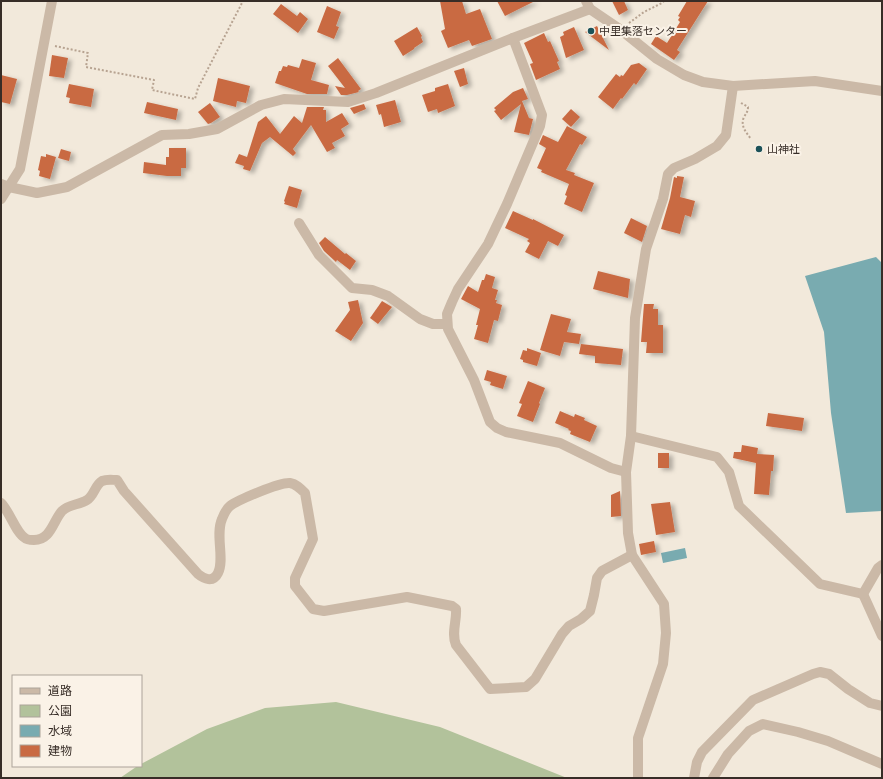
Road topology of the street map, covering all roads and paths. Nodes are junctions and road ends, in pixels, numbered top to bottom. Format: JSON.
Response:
{"nodes":[{"id":1,"x":52,"y":1,"type":"edge"},
{"id":2,"x":243,"y":1,"type":"edge"},
{"id":3,"x":664,"y":1,"type":"edge"},
{"id":4,"x":588,"y":5,"type":"edge"},
{"id":5,"x":620,"y":30,"type":"junction"},
{"id":6,"x":513,"y":38,"type":"junction"},
{"id":7,"x":44,"y":44,"type":"junction"},
{"id":8,"x":733,"y":86,"type":"junction"},
{"id":9,"x":882,"y":91,"type":"edge"},
{"id":10,"x":731,"y":98,"type":"junction"},
{"id":11,"x":751,"y":139,"type":"dead end"},
{"id":12,"x":5,"y":186,"type":"edge"},
{"id":13,"x":1,"y":199,"type":"edge"},
{"id":14,"x":298,"y":223,"type":"dead end"},
{"id":15,"x":447,"y":324,"type":"junction"},
{"id":16,"x":631,"y":436,"type":"junction"},
{"id":17,"x":626,"y":472,"type":"junction"},
{"id":18,"x":1,"y":504,"type":"edge"},
{"id":19,"x":632,"y":555,"type":"junction"},
{"id":20,"x":882,"y":565,"type":"edge"},
{"id":21,"x":863,"y":594,"type":"junction"},
{"id":22,"x":882,"y":636,"type":"edge"},
{"id":23,"x":882,"y":706,"type":"edge"},
{"id":24,"x":882,"y":764,"type":"edge"},
{"id":25,"x":638,"y":778,"type":"edge"},
{"id":26,"x":694,"y":778,"type":"edge"},
{"id":27,"x":713,"y":778,"type":"edge"}],
"edges":[{"from":1,"to":7,"type":"street"},
{"from":2,"to":7,"type":"path"},
{"from":3,"to":5,"type":"path"},
{"from":4,"to":5,"type":"street"},
{"from":4,"to":6,"type":"street"},
{"from":5,"to":8,"type":"street"},
{"from":6,"to":12,"type":"street"},
{"from":6,"to":15,"type":"street"},
{"from":7,"to":12,"type":"street"},
{"from":8,"to":9,"type":"street"},
{"from":8,"to":10,"type":"street"},
{"from":10,"to":11,"type":"path"},
{"from":10,"to":16,"type":"street"},
{"from":12,"to":13,"type":"street"},
{"from":14,"to":15,"type":"street"},
{"from":15,"to":17,"type":"street"},
{"from":16,"to":17,"type":"street"},
{"from":16,"to":21,"type":"street"},
{"from":17,"to":19,"type":"street"},
{"from":18,"to":19,"type":"street"},
{"from":19,"to":25,"type":"street"},
{"from":20,"to":21,"type":"street"},
{"from":21,"to":22,"type":"street"},
{"from":23,"to":26,"type":"street"},
{"from":24,"to":27,"type":"street"}]}
